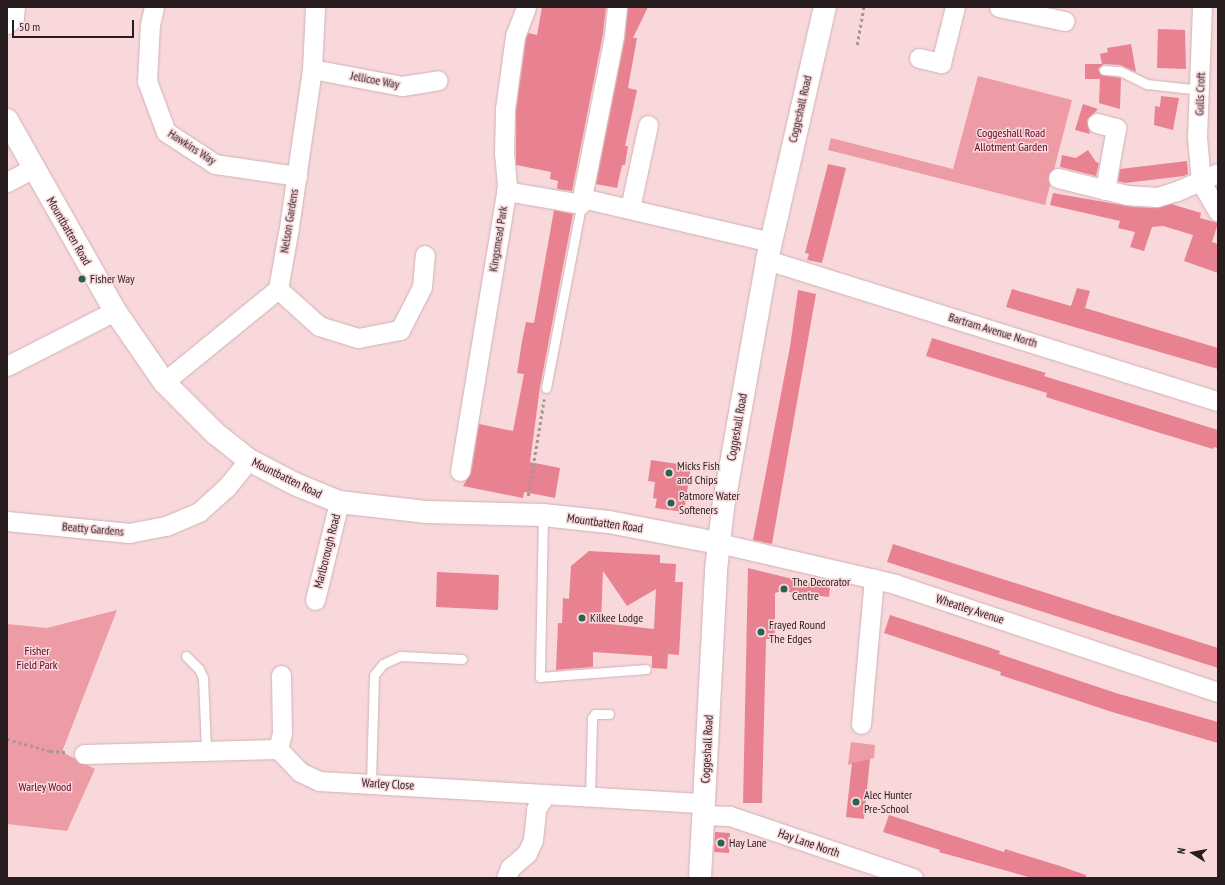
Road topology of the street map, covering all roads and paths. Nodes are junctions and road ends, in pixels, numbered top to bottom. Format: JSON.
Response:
{"nodes":[{"id":1,"x":15,"y":7,"type":"edge"},
{"id":2,"x":154,"y":7,"type":"edge"},
{"id":3,"x":315,"y":7,"type":"edge"},
{"id":4,"x":526,"y":7,"type":"edge"},
{"id":5,"x":617,"y":7,"type":"edge"},
{"id":6,"x":825,"y":7,"type":"edge"},
{"id":7,"x":864,"y":7,"type":"edge"},
{"id":8,"x":954,"y":7,"type":"edge"},
{"id":9,"x":999,"y":7,"type":"edge"},
{"id":10,"x":1202,"y":7,"type":"edge"},
{"id":11,"x":1065,"y":21,"type":"dead end"},
{"id":12,"x":7,"y":24,"type":"edge"},
{"id":13,"x":857,"y":45,"type":"dead end"},
{"id":14,"x":919,"y":58,"type":"dead end"},
{"id":15,"x":312,"y":69,"type":"junction"},
{"id":16,"x":1104,"y":70,"type":"dead end"},
{"id":17,"x":438,"y":80,"type":"dead end"},
{"id":18,"x":1201,"y":90,"type":"junction"},
{"id":19,"x":7,"y":120,"type":"edge"},
{"id":20,"x":1097,"y":123,"type":"dead end"},
{"id":21,"x":648,"y":125,"type":"dead end"},
{"id":22,"x":33,"y":168,"type":"junction"},
{"id":23,"x":1218,"y":173,"type":"edge"},
{"id":24,"x":297,"y":176,"type":"junction"},
{"id":25,"x":1058,"y":178,"type":"dead end"},
{"id":26,"x":7,"y":182,"type":"edge"},
{"id":27,"x":1201,"y":182,"type":"junction"},
{"id":28,"x":1105,"y":190,"type":"junction"},
{"id":29,"x":506,"y":191,"type":"junction"},
{"id":30,"x":582,"y":201,"type":"junction"},
{"id":31,"x":630,"y":208,"type":"junction"},
{"id":32,"x":1218,"y":211,"type":"edge"},
{"id":33,"x":769,"y":251,"type":"junction"},
{"id":34,"x":425,"y":255,"type":"dead end"},
{"id":35,"x":278,"y":289,"type":"junction"},
{"id":36,"x":114,"y":311,"type":"junction"},
{"id":37,"x":7,"y":366,"type":"edge"},
{"id":38,"x":164,"y":382,"type":"junction"},
{"id":39,"x":546,"y":388,"type":"joint"},
{"id":40,"x":1218,"y":401,"type":"edge"},
{"id":41,"x":249,"y":460,"type":"junction"},
{"id":42,"x":460,"y":471,"type":"dead end"},
{"id":43,"x":339,"y":502,"type":"junction"},
{"id":44,"x":534,"y":515,"type":"junction"},
{"id":45,"x":7,"y":521,"type":"edge"},
{"id":46,"x":718,"y":543,"type":"junction"},
{"id":47,"x":874,"y":579,"type":"junction"},
{"id":48,"x":315,"y":600,"type":"dead end"},
{"id":49,"x":186,"y":656,"type":"dead end"},
{"id":50,"x":462,"y":659,"type":"dead end"},
{"id":51,"x":646,"y":669,"type":"dead end"},
{"id":52,"x":281,"y":675,"type":"dead end"},
{"id":53,"x":1218,"y":692,"type":"edge"},
{"id":54,"x":609,"y":714,"type":"dead end"},
{"id":55,"x":861,"y":724,"type":"dead end"},
{"id":56,"x":7,"y":739,"type":"edge"},
{"id":57,"x":278,"y":749,"type":"junction"},
{"id":58,"x":206,"y":751,"type":"junction"},
{"id":59,"x":84,"y":754,"type":"joint"},
{"id":60,"x":371,"y":782,"type":"junction"},
{"id":61,"x":546,"y":795,"type":"junction"},
{"id":62,"x":590,"y":796,"type":"junction"},
{"id":63,"x":704,"y":809,"type":"junction"},
{"id":64,"x":506,"y":878,"type":"edge"},
{"id":65,"x":700,"y":878,"type":"edge"},
{"id":66,"x":913,"y":878,"type":"edge"}],
"edges":[{"from":1,"to":12,"type":"street"},
{"from":2,"to":24,"type":"street","name":"Hawkins Way"},
{"from":3,"to":15,"type":"street","name":"Nelson Gardens"},
{"from":4,"to":29,"type":"street","name":"Kingsmead Park"},
{"from":5,"to":30,"type":"street"},
{"from":6,"to":33,"type":"street","name":"Coggeshall Road"},
{"from":7,"to":13,"type":"path"},
{"from":8,"to":14,"type":"street"},
{"from":9,"to":11,"type":"street"},
{"from":10,"to":18,"type":"street","name":"Gulls Croft"},
{"from":15,"to":17,"type":"street","name":"Jellicoe Way"},
{"from":15,"to":24,"type":"street","name":"Nelson Gardens"},
{"from":16,"to":18,"type":"lane"},
{"from":18,"to":27,"type":"street","name":"Gulls Croft"},
{"from":19,"to":22,"type":"street","name":"Mountbatten Road"},
{"from":20,"to":28,"type":"street"},
{"from":21,"to":31,"type":"street"},
{"from":22,"to":26,"type":"street"},
{"from":22,"to":36,"type":"street","name":"Mountbatten Road"},
{"from":23,"to":27,"type":"street"},
{"from":24,"to":35,"type":"street","name":"Nelson Gardens"},
{"from":25,"to":28,"type":"street"},
{"from":27,"to":28,"type":"street"},
{"from":27,"to":32,"type":"street","name":"Gulls Croft"},
{"from":29,"to":30,"type":"street"},
{"from":29,"to":42,"type":"street","name":"Kingsmead Park"},
{"from":30,"to":31,"type":"street"},
{"from":30,"to":39,"type":"lane"},
{"from":31,"to":33,"type":"street"},
{"from":33,"to":40,"type":"street","name":"Bartram Avenue North"},
{"from":33,"to":46,"type":"street","name":"Coggeshall Road"},
{"from":34,"to":35,"type":"street"},
{"from":35,"to":38,"type":"street"},
{"from":36,"to":37,"type":"street"},
{"from":36,"to":38,"type":"street","name":"Mountbatten Road"},
{"from":38,"to":41,"type":"street","name":"Mountbatten Road"},
{"from":39,"to":44,"type":"path"},
{"from":41,"to":43,"type":"street","name":"Mountbatten Road"},
{"from":41,"to":45,"type":"street","name":"Beatty Gardens"},
{"from":43,"to":44,"type":"street","name":"Mountbatten Road"},
{"from":43,"to":48,"type":"street","name":"Marlborough Road"},
{"from":44,"to":46,"type":"street","name":"Mountbatten Road"},
{"from":44,"to":51,"type":"lane"},
{"from":46,"to":47,"type":"street","name":"Wheatley Avenue"},
{"from":46,"to":63,"type":"street","name":"Coggeshall Road"},
{"from":47,"to":53,"type":"street","name":"Wheatley Avenue"},
{"from":47,"to":55,"type":"street"},
{"from":49,"to":58,"type":"lane"},
{"from":50,"to":60,"type":"lane"},
{"from":52,"to":57,"type":"street"},
{"from":54,"to":62,"type":"lane"},
{"from":56,"to":59,"type":"path"},
{"from":57,"to":58,"type":"street"},
{"from":57,"to":60,"type":"street","name":"Warley Close"},
{"from":58,"to":59,"type":"street"},
{"from":60,"to":61,"type":"street","name":"Warley Close"},
{"from":61,"to":62,"type":"street","name":"Warley Close"},
{"from":61,"to":64,"type":"street"},
{"from":62,"to":63,"type":"street","name":"Warley Close"},
{"from":63,"to":65,"type":"street","name":"Coggeshall Road"},
{"from":63,"to":66,"type":"street","name":"Hay Lane North"}]}
